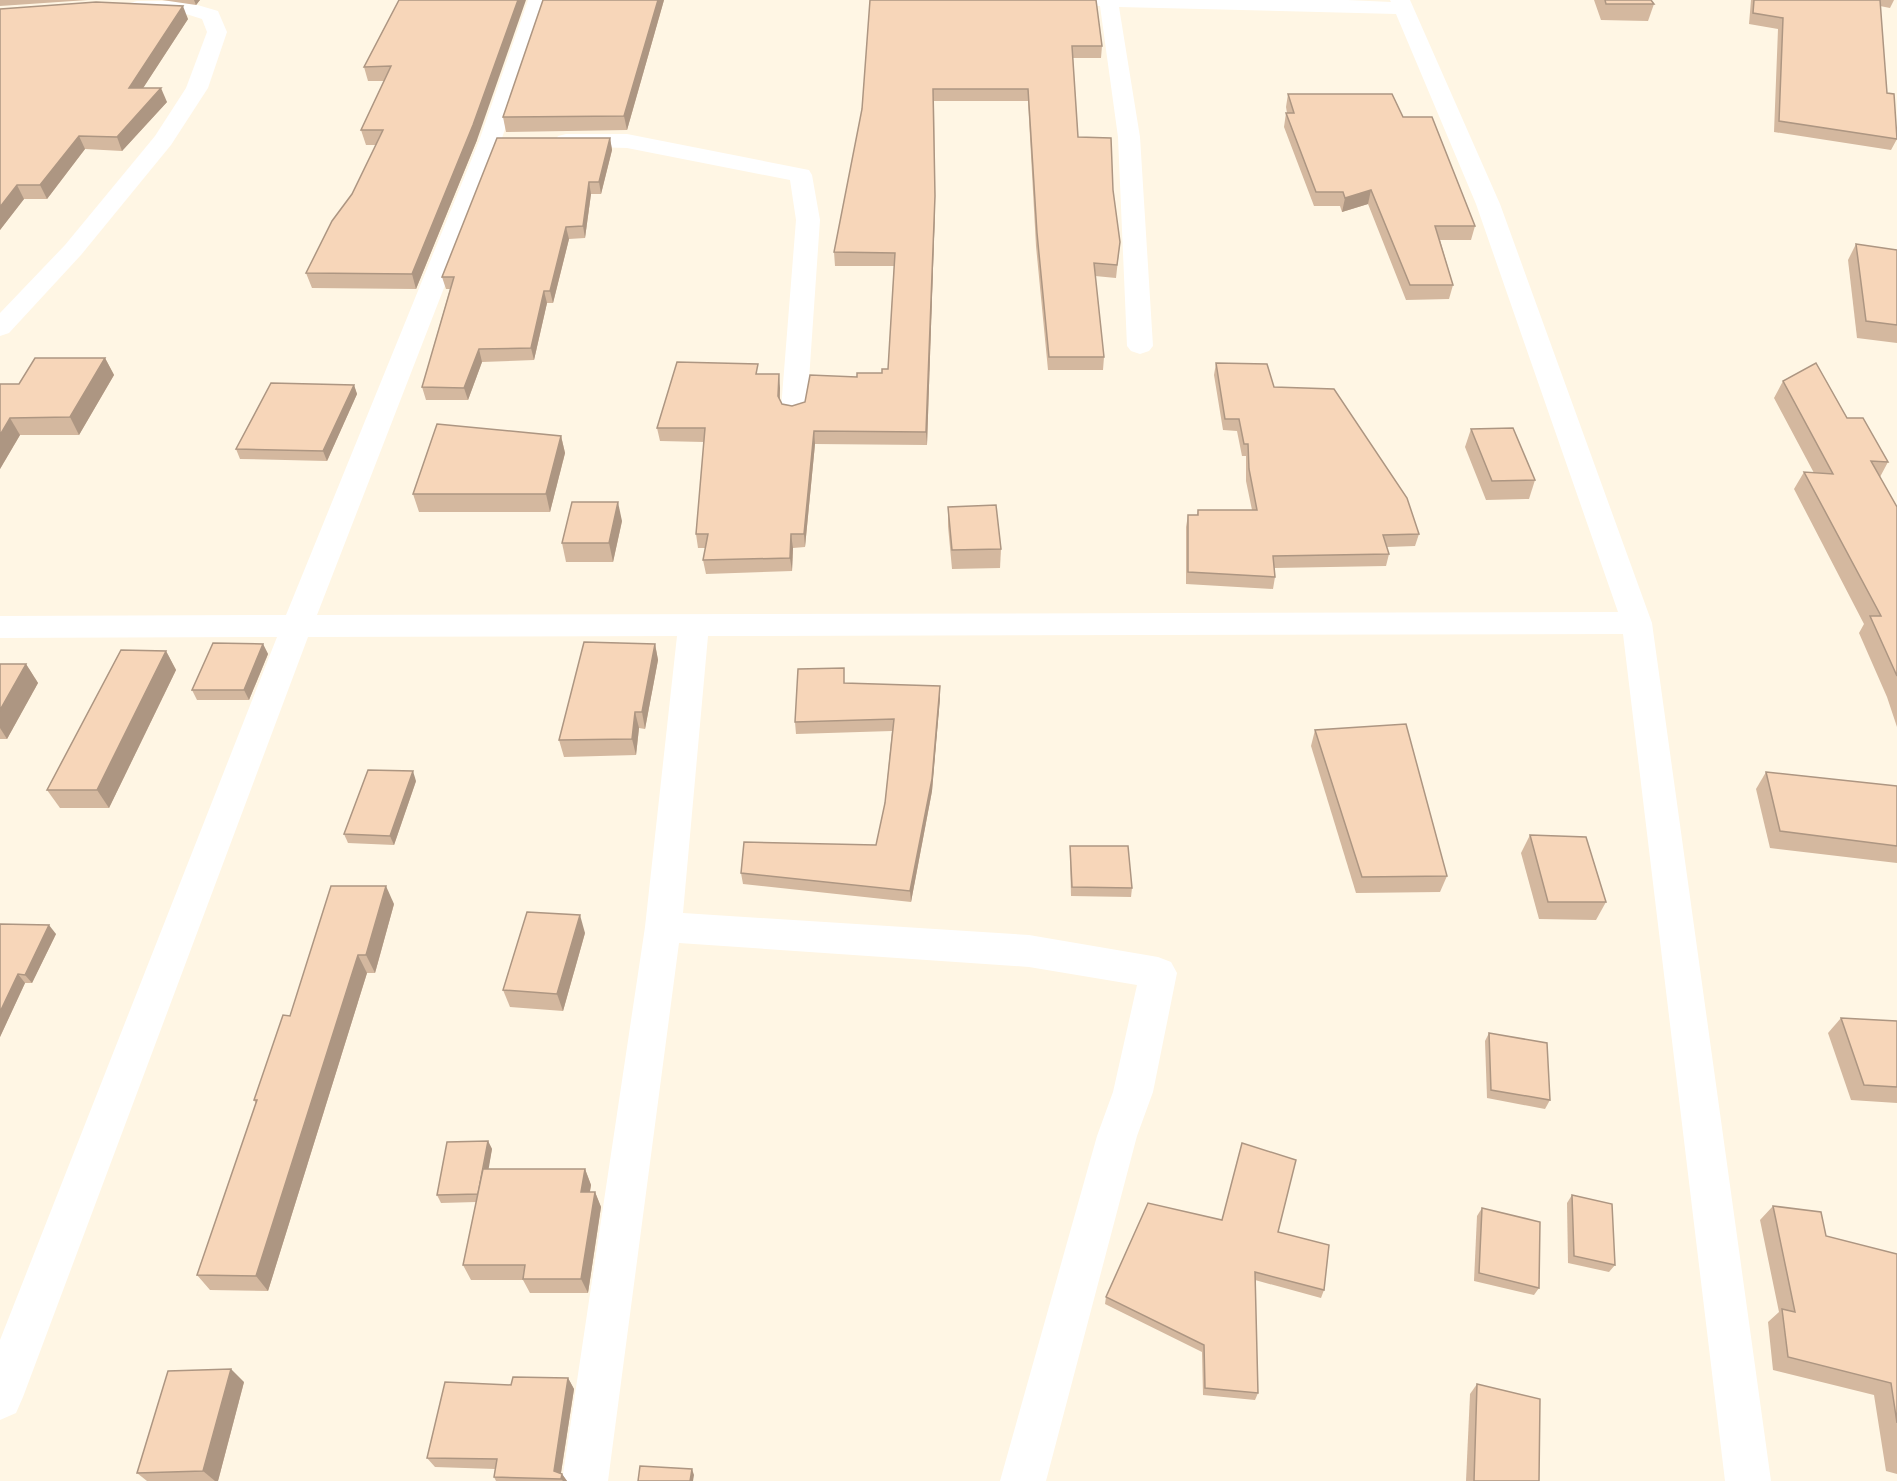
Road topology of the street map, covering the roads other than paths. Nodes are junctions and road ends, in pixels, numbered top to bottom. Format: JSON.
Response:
{"nodes":[{"id":1,"x":538,"y":0,"type":"edge"},
{"id":2,"x":1080,"y":0,"type":"edge"},
{"id":3,"x":1109,"y":2,"type":"junction"},
{"id":4,"x":1402,"y":4,"type":"edge"},
{"id":5,"x":114,"y":6,"type":"edge"},
{"id":6,"x":547,"y":141,"type":"edge"},
{"id":7,"x":0,"y":328,"type":"edge"},
{"id":8,"x":1140,"y":346,"type":"dead end"},
{"id":9,"x":794,"y":409,"type":"edge"},
{"id":10,"x":1636,"y":623,"type":"junction"},
{"id":11,"x":694,"y":624,"type":"junction"},
{"id":12,"x":297,"y":626,"type":"junction"},
{"id":13,"x":0,"y":627,"type":"edge"},
{"id":14,"x":663,"y":927,"type":"junction"},
{"id":15,"x":0,"y":1397,"type":"edge"},
{"id":16,"x":585,"y":1481,"type":"edge"},
{"id":17,"x":1023,"y":1481,"type":"edge"},
{"id":18,"x":1748,"y":1481,"type":"edge"}],
"edges":[{"from":1,"to":12,"type":"street"},
{"from":2,"to":3,"type":"street"},
{"from":3,"to":4,"type":"street"},
{"from":3,"to":8,"type":"street"},
{"from":4,"to":10,"type":"street"},
{"from":5,"to":7,"type":"street"},
{"from":6,"to":9,"type":"street"},
{"from":10,"to":11,"type":"street"},
{"from":10,"to":18,"type":"street"},
{"from":11,"to":12,"type":"street"},
{"from":11,"to":14,"type":"street"},
{"from":12,"to":13,"type":"street"},
{"from":12,"to":15,"type":"street"},
{"from":14,"to":16,"type":"street"},
{"from":14,"to":17,"type":"street"}]}
